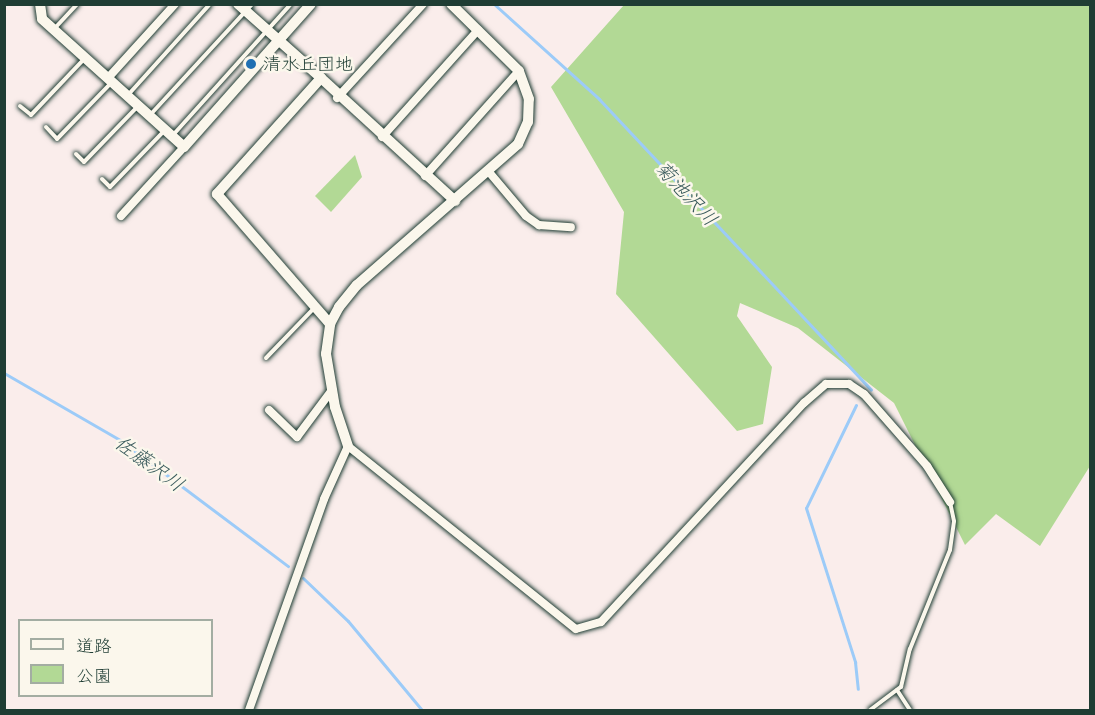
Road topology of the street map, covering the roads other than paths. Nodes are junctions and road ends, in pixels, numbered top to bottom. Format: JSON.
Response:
{"nodes":[{"id":1,"x":40,"y":4,"type":"edge"},
{"id":2,"x":77,"y":4,"type":"edge"},
{"id":3,"x":175,"y":4,"type":"edge"},
{"id":4,"x":210,"y":4,"type":"edge"},
{"id":5,"x":291,"y":4,"type":"edge"},
{"id":6,"x":311,"y":4,"type":"edge"},
{"id":7,"x":423,"y":4,"type":"edge"},
{"id":8,"x":452,"y":4,"type":"edge"},
{"id":9,"x":245,"y":7,"type":"edge"},
{"id":10,"x":54,"y":30,"type":"junction"},
{"id":11,"x":268,"y":30,"type":"junction"},
{"id":12,"x":478,"y":30,"type":"junction"},
{"id":13,"x":279,"y":41,"type":"junction"},
{"id":14,"x":85,"y":57,"type":"junction"},
{"id":15,"x":519,"y":71,"type":"junction"},
{"id":16,"x":321,"y":78,"type":"junction"},
{"id":17,"x":111,"y":80,"type":"junction"},
{"id":18,"x":128,"y":95,"type":"junction"},
{"id":19,"x":338,"y":98,"type":"junction"},
{"id":20,"x":21,"y":106,"type":"dead end"},
{"id":21,"x":139,"y":106,"type":"junction"},
{"id":22,"x":149,"y":115,"type":"junction"},
{"id":23,"x":46,"y":127,"type":"dead end"},
{"id":24,"x":169,"y":133,"type":"junction"},
{"id":25,"x":382,"y":136,"type":"junction"},
{"id":26,"x":184,"y":147,"type":"junction"},
{"id":27,"x":76,"y":154,"type":"dead end"},
{"id":28,"x":489,"y":172,"type":"junction"},
{"id":29,"x":425,"y":176,"type":"junction"},
{"id":30,"x":102,"y":179,"type":"dead end"},
{"id":31,"x":455,"y":201,"type":"junction"},
{"id":32,"x":122,"y":216,"type":"dead end"},
{"id":33,"x":571,"y":227,"type":"dead end"},
{"id":34,"x":315,"y":307,"type":"junction"},
{"id":35,"x":330,"y":324,"type":"junction"},
{"id":36,"x":266,"y":358,"type":"dead end"},
{"id":37,"x":332,"y":390,"type":"junction"},
{"id":38,"x":269,"y":410,"type":"dead end"},
{"id":39,"x":348,"y":446,"type":"junction"},
{"id":40,"x":951,"y":502,"type":"joint"},
{"id":41,"x":897,"y":690,"type":"junction"},
{"id":42,"x":249,"y":711,"type":"edge"},
{"id":43,"x":870,"y":711,"type":"edge"},
{"id":44,"x":910,"y":711,"type":"edge"}],
"edges":[{"from":1,"to":10,"type":"street"},
{"from":2,"to":10,"type":"lane"},
{"from":3,"to":17,"type":"street"},
{"from":4,"to":18,"type":"lane"},
{"from":5,"to":11,"type":"lane"},
{"from":6,"to":13,"type":"street"},
{"from":7,"to":19,"type":"street"},
{"from":8,"to":12,"type":"street"},
{"from":9,"to":11,"type":"street"},
{"from":9,"to":22,"type":"lane"},
{"from":10,"to":14,"type":"street"},
{"from":11,"to":13,"type":"street"},
{"from":11,"to":24,"type":"lane"},
{"from":12,"to":15,"type":"street"},
{"from":12,"to":25,"type":"street"},
{"from":13,"to":16,"type":"street"},
{"from":13,"to":26,"type":"street"},
{"from":14,"to":17,"type":"street"},
{"from":14,"to":20,"type":"lane"},
{"from":15,"to":28,"type":"street"},
{"from":15,"to":29,"type":"street"},
{"from":16,"to":19,"type":"street"},
{"from":16,"to":34,"type":"street"},
{"from":17,"to":18,"type":"street"},
{"from":17,"to":23,"type":"lane"},
{"from":18,"to":21,"type":"street"},
{"from":19,"to":25,"type":"street"},
{"from":21,"to":22,"type":"street"},
{"from":21,"to":27,"type":"lane"},
{"from":22,"to":24,"type":"street"},
{"from":24,"to":26,"type":"street"},
{"from":24,"to":30,"type":"lane"},
{"from":25,"to":29,"type":"street"},
{"from":26,"to":32,"type":"street"},
{"from":28,"to":31,"type":"street"},
{"from":28,"to":33,"type":"street"},
{"from":29,"to":31,"type":"street"},
{"from":31,"to":35,"type":"street"},
{"from":34,"to":35,"type":"street"},
{"from":34,"to":36,"type":"lane"},
{"from":35,"to":37,"type":"street"},
{"from":37,"to":38,"type":"street"},
{"from":37,"to":39,"type":"street"},
{"from":39,"to":40,"type":"street"},
{"from":39,"to":42,"type":"street"},
{"from":40,"to":41,"type":"lane"},
{"from":41,"to":43,"type":"lane"},
{"from":41,"to":44,"type":"lane"}]}
